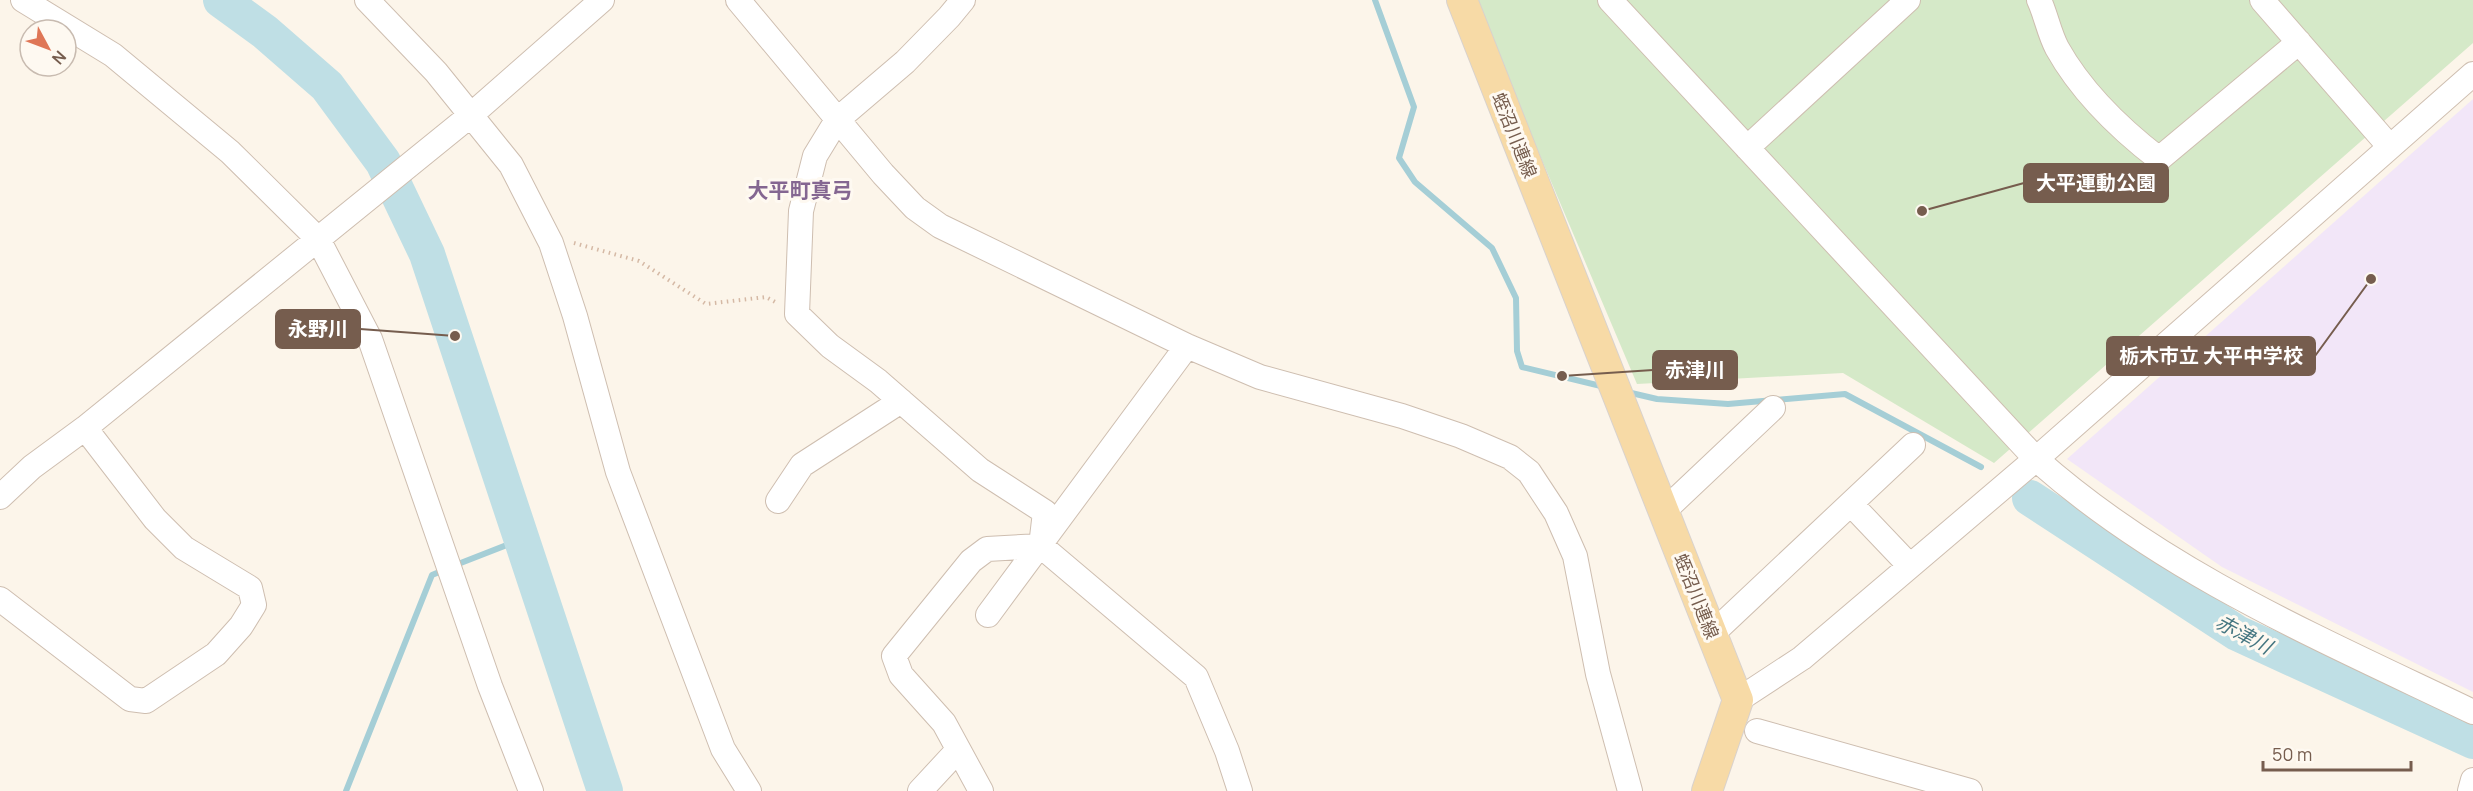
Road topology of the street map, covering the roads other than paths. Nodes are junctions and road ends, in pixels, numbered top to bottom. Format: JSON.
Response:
{"nodes":[{"id":1,"x":23,"y":0,"type":"edge"},
{"id":2,"x":367,"y":0,"type":"edge"},
{"id":3,"x":602,"y":0,"type":"edge"},
{"id":4,"x":738,"y":0,"type":"edge"},
{"id":5,"x":963,"y":0,"type":"edge"},
{"id":6,"x":1462,"y":0,"type":"edge"},
{"id":7,"x":1610,"y":0,"type":"edge"},
{"id":8,"x":1908,"y":0,"type":"edge"},
{"id":9,"x":2039,"y":0,"type":"edge"},
{"id":10,"x":2262,"y":0,"type":"edge"},
{"id":11,"x":2299,"y":42,"type":"junction"},
{"id":12,"x":2473,"y":74,"type":"edge"},
{"id":13,"x":471,"y":115,"type":"junction"},
{"id":14,"x":837,"y":120,"type":"junction"},
{"id":15,"x":2390,"y":147,"type":"junction"},
{"id":16,"x":1747,"y":148,"type":"junction"},
{"id":17,"x":318,"y":239,"type":"junction"},
{"id":18,"x":1188,"y":346,"type":"junction"},
{"id":19,"x":900,"y":401,"type":"junction"},
{"id":20,"x":1773,"y":408,"type":"dead end"},
{"id":21,"x":86,"y":428,"type":"junction"},
{"id":22,"x":1913,"y":445,"type":"dead end"},
{"id":23,"x":2036,"y":459,"type":"junction"},
{"id":24,"x":0,"y":497,"type":"edge"},
{"id":25,"x":778,"y":501,"type":"dead end"},
{"id":26,"x":1851,"y":504,"type":"junction"},
{"id":27,"x":1664,"y":511,"type":"junction"},
{"id":28,"x":1041,"y":546,"type":"junction"},
{"id":29,"x":1910,"y":566,"type":"junction"},
{"id":30,"x":0,"y":598,"type":"edge"},
{"id":31,"x":988,"y":615,"type":"dead end"},
{"id":32,"x":1712,"y":634,"type":"junction"},
{"id":33,"x":1738,"y":700,"type":"junction"},
{"id":34,"x":2473,"y":712,"type":"edge"},
{"id":35,"x":1756,"y":731,"type":"dead end"},
{"id":36,"x":958,"y":750,"type":"junction"},
{"id":37,"x":2473,"y":780,"type":"edge"},
{"id":38,"x":531,"y":791,"type":"edge"},
{"id":39,"x":749,"y":791,"type":"edge"},
{"id":40,"x":920,"y":791,"type":"edge"},
{"id":41,"x":981,"y":791,"type":"edge"},
{"id":42,"x":1240,"y":791,"type":"edge"},
{"id":43,"x":1630,"y":791,"type":"edge"},
{"id":44,"x":1707,"y":791,"type":"edge"},
{"id":45,"x":1970,"y":791,"type":"edge"},
{"id":46,"x":2470,"y":791,"type":"edge"}],
"edges":[{"from":1,"to":17,"type":"street"},
{"from":2,"to":13,"type":"street"},
{"from":3,"to":13,"type":"street"},
{"from":4,"to":14,"type":"street"},
{"from":5,"to":14,"type":"street"},
{"from":6,"to":27,"type":"main road","name":"蛭沼川連線"},
{"from":7,"to":16,"type":"street"},
{"from":8,"to":16,"type":"street"},
{"from":9,"to":11,"type":"street"},
{"from":10,"to":11,"type":"street"},
{"from":11,"to":15,"type":"street"},
{"from":12,"to":15,"type":"street"},
{"from":13,"to":17,"type":"street"},
{"from":13,"to":39,"type":"street"},
{"from":14,"to":18,"type":"street"},
{"from":14,"to":19,"type":"street"},
{"from":15,"to":23,"type":"street"},
{"from":16,"to":23,"type":"street"},
{"from":17,"to":21,"type":"street"},
{"from":17,"to":38,"type":"street"},
{"from":18,"to":28,"type":"street"},
{"from":18,"to":43,"type":"street"},
{"from":19,"to":25,"type":"street"},
{"from":19,"to":28,"type":"street"},
{"from":20,"to":27,"type":"street"},
{"from":21,"to":24,"type":"street"},
{"from":21,"to":30,"type":"street"},
{"from":22,"to":26,"type":"street"},
{"from":23,"to":29,"type":"street"},
{"from":23,"to":34,"type":"street"},
{"from":26,"to":29,"type":"street"},
{"from":26,"to":32,"type":"street"},
{"from":27,"to":32,"type":"main road","name":"蛭沼川連線"},
{"from":28,"to":31,"type":"street"},
{"from":28,"to":36,"type":"street"},
{"from":28,"to":42,"type":"street"},
{"from":29,"to":33,"type":"street"},
{"from":32,"to":33,"type":"main road","name":"蛭沼川連線"},
{"from":33,"to":44,"type":"main road"},
{"from":35,"to":45,"type":"street"},
{"from":36,"to":40,"type":"street"},
{"from":36,"to":41,"type":"street"},
{"from":37,"to":46,"type":"street"}]}
